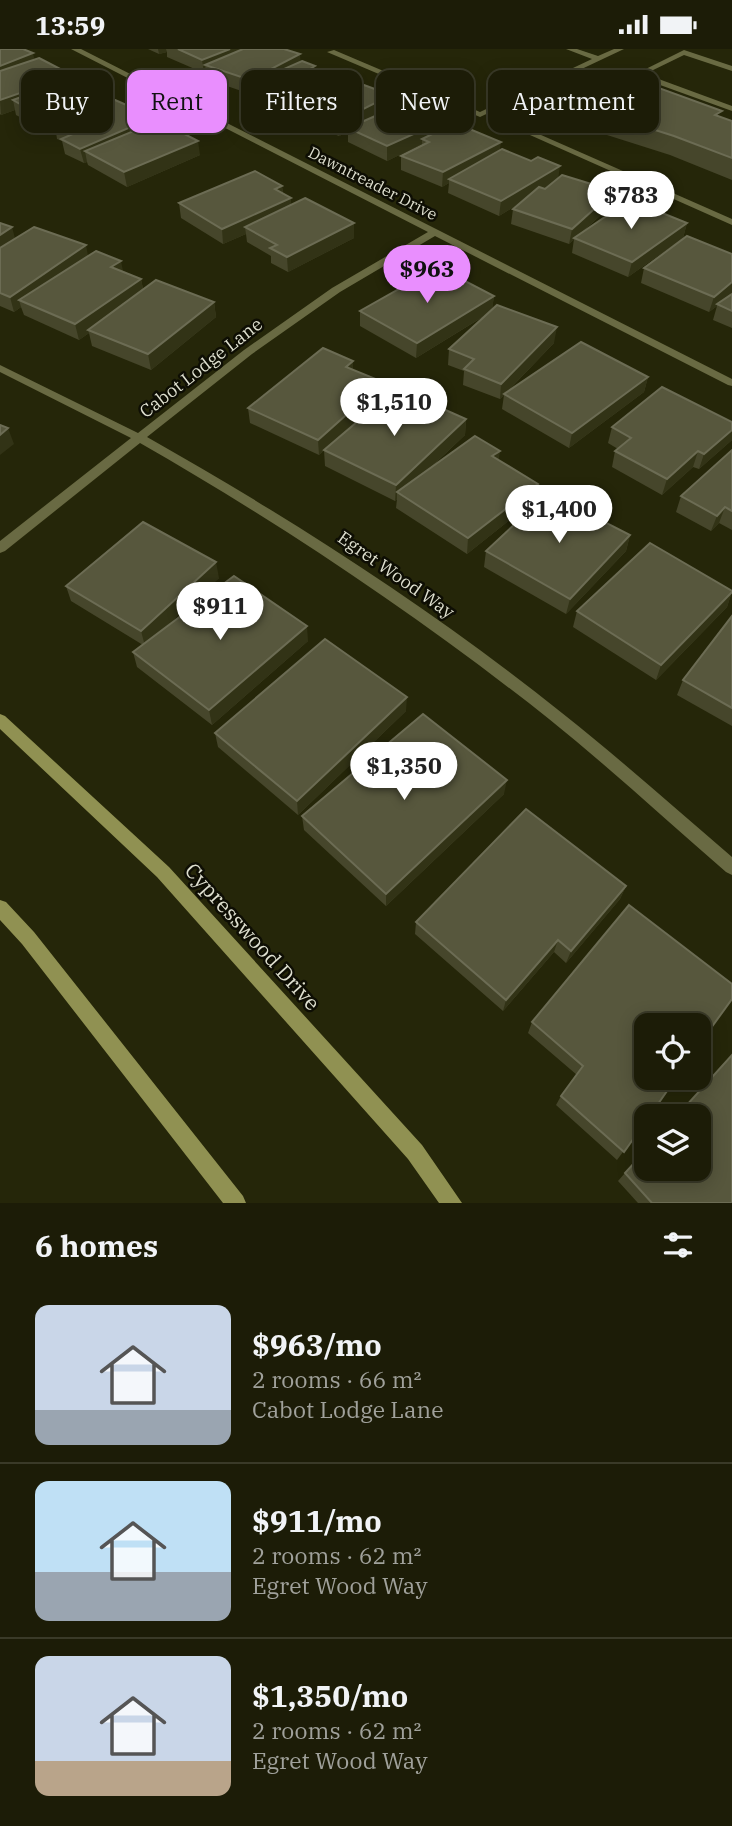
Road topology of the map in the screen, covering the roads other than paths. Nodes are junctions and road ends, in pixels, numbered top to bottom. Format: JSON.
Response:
{"nodes":[{"id":1,"x":75,"y":49,"type":"edge"},
{"id":2,"x":570,"y":49,"type":"edge"},
{"id":3,"x":620,"y":49,"type":"edge"},
{"id":4,"x":331,"y":50,"type":"edge"},
{"id":5,"x":679,"y":50,"type":"edge"},
{"id":6,"x":598,"y":59,"type":"junction"},
{"id":7,"x":732,"y":69,"type":"edge"},
{"id":8,"x":645,"y":70,"type":"edge"},
{"id":9,"x":659,"y":82,"type":"edge"},
{"id":10,"x":732,"y":109,"type":"edge"},
{"id":11,"x":530,"y":133,"type":"edge"},
{"id":12,"x":732,"y":222,"type":"edge"},
{"id":13,"x":435,"y":232,"type":"junction"},
{"id":14,"x":0,"y":368,"type":"edge"},
{"id":15,"x":732,"y":383,"type":"edge"},
{"id":16,"x":140,"y":438,"type":"junction"},
{"id":17,"x":0,"y":548,"type":"edge"},
{"id":18,"x":0,"y":720,"type":"edge"},
{"id":19,"x":732,"y":867,"type":"edge"},
{"id":20,"x":0,"y":908,"type":"edge"},
{"id":21,"x":236,"y":1203,"type":"edge"},
{"id":22,"x":452,"y":1203,"type":"edge"}],
"edges":[{"from":1,"to":13,"type":"street","name":"Dawntreader Drive"},
{"from":2,"to":6,"type":"street"},
{"from":3,"to":6,"type":"street"},
{"from":4,"to":6,"type":"street"},
{"from":5,"to":7,"type":"street"},
{"from":5,"to":8,"type":"street"},
{"from":9,"to":10,"type":"street"},
{"from":11,"to":12,"type":"street"},
{"from":13,"to":15,"type":"street","name":"Dawntreader Drive"},
{"from":13,"to":16,"type":"street","name":"Cabot Lodge Lane"},
{"from":14,"to":16,"type":"street","name":"Egret Wood Way"},
{"from":16,"to":17,"type":"street","name":"Cabot Lodge Lane"},
{"from":16,"to":19,"type":"street","name":"Egret Wood Way"},
{"from":18,"to":22,"type":"main road","name":"Cypresswood Drive"},
{"from":20,"to":21,"type":"main road"}]}
